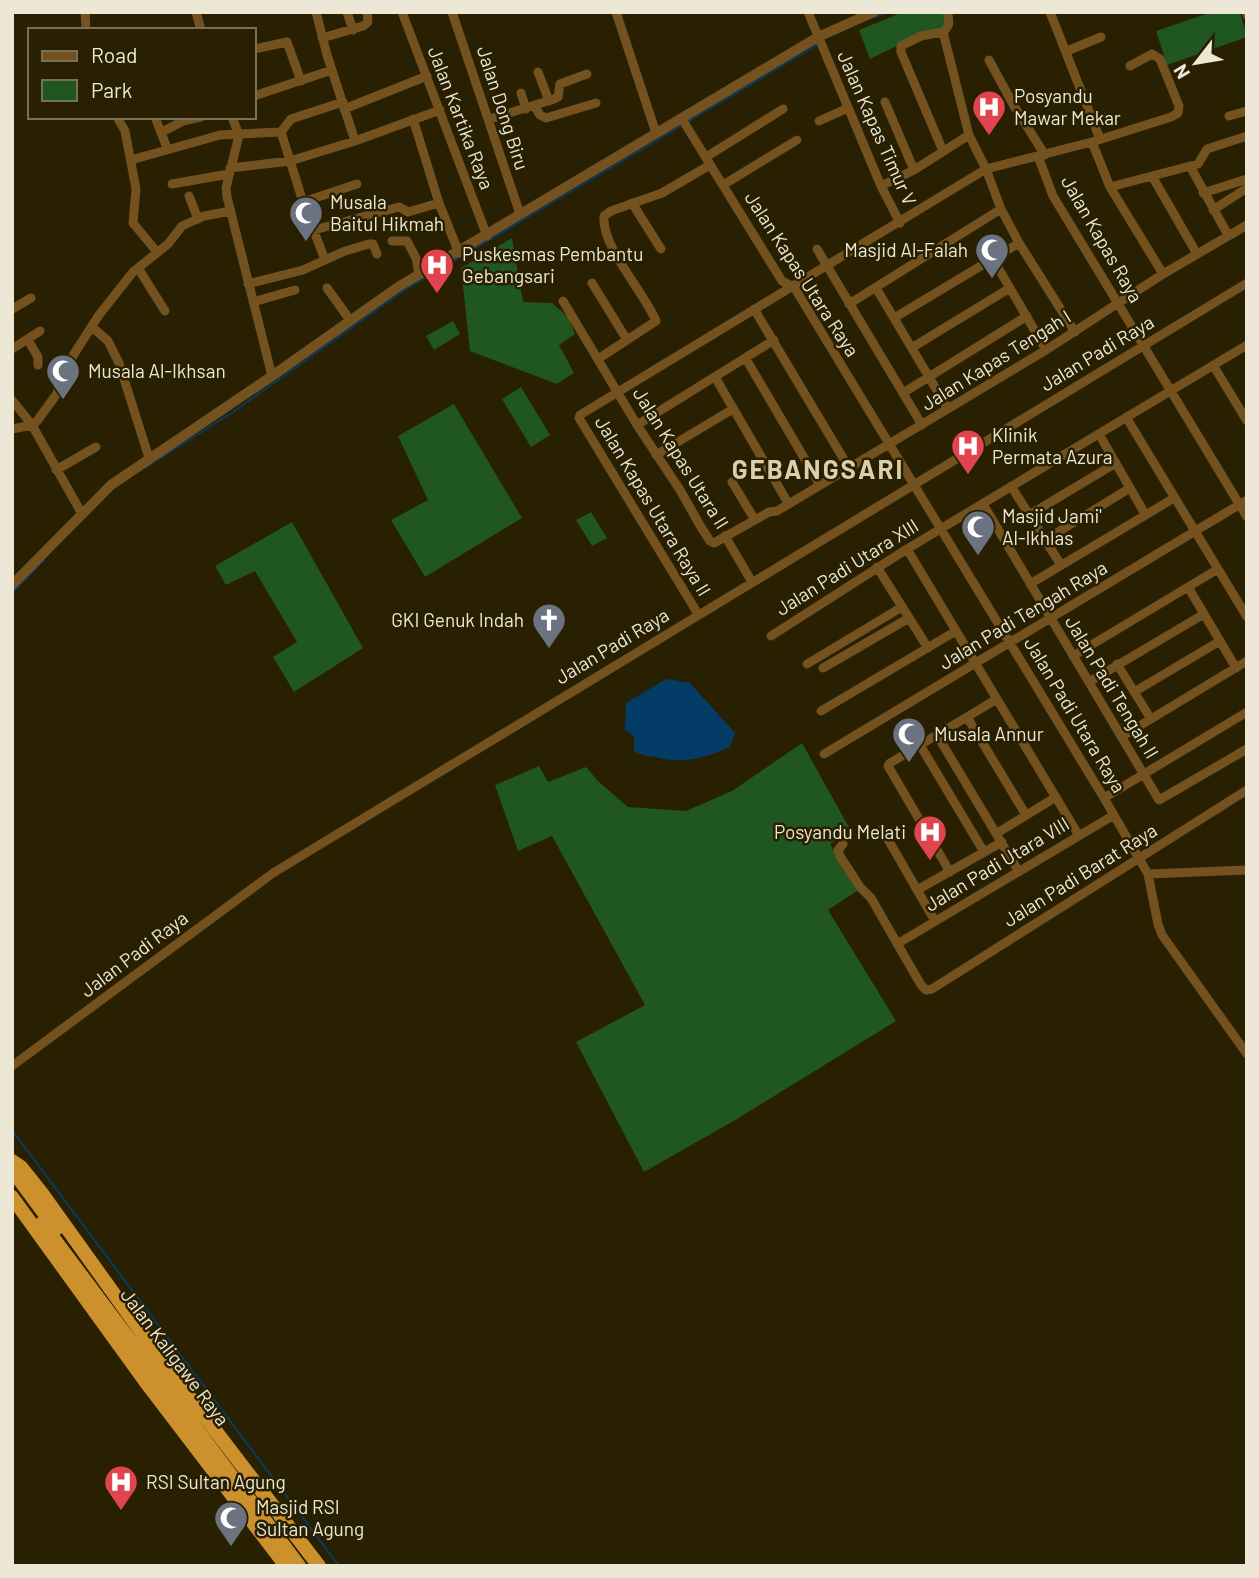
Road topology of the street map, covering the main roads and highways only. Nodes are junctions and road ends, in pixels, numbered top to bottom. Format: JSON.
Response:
{"nodes":[{"id":1,"x":12,"y":1161,"type":"edge"},
{"id":2,"x":12,"y":1171,"type":"edge"},
{"id":3,"x":12,"y":1182,"type":"edge"},
{"id":4,"x":12,"y":1197,"type":"edge"},
{"id":5,"x":286,"y":1566,"type":"edge"},
{"id":6,"x":299,"y":1566,"type":"edge"},
{"id":7,"x":309,"y":1566,"type":"edge"},
{"id":8,"x":319,"y":1566,"type":"edge"}],
"edges":[{"from":1,"to":8,"type":"highway"},
{"from":2,"to":7,"type":"highway","name":"Jalan Kaligawe Raya"},
{"from":3,"to":6,"type":"highway","name":"Jalan Kaligawe Raya"},
{"from":4,"to":5,"type":"highway"}]}
